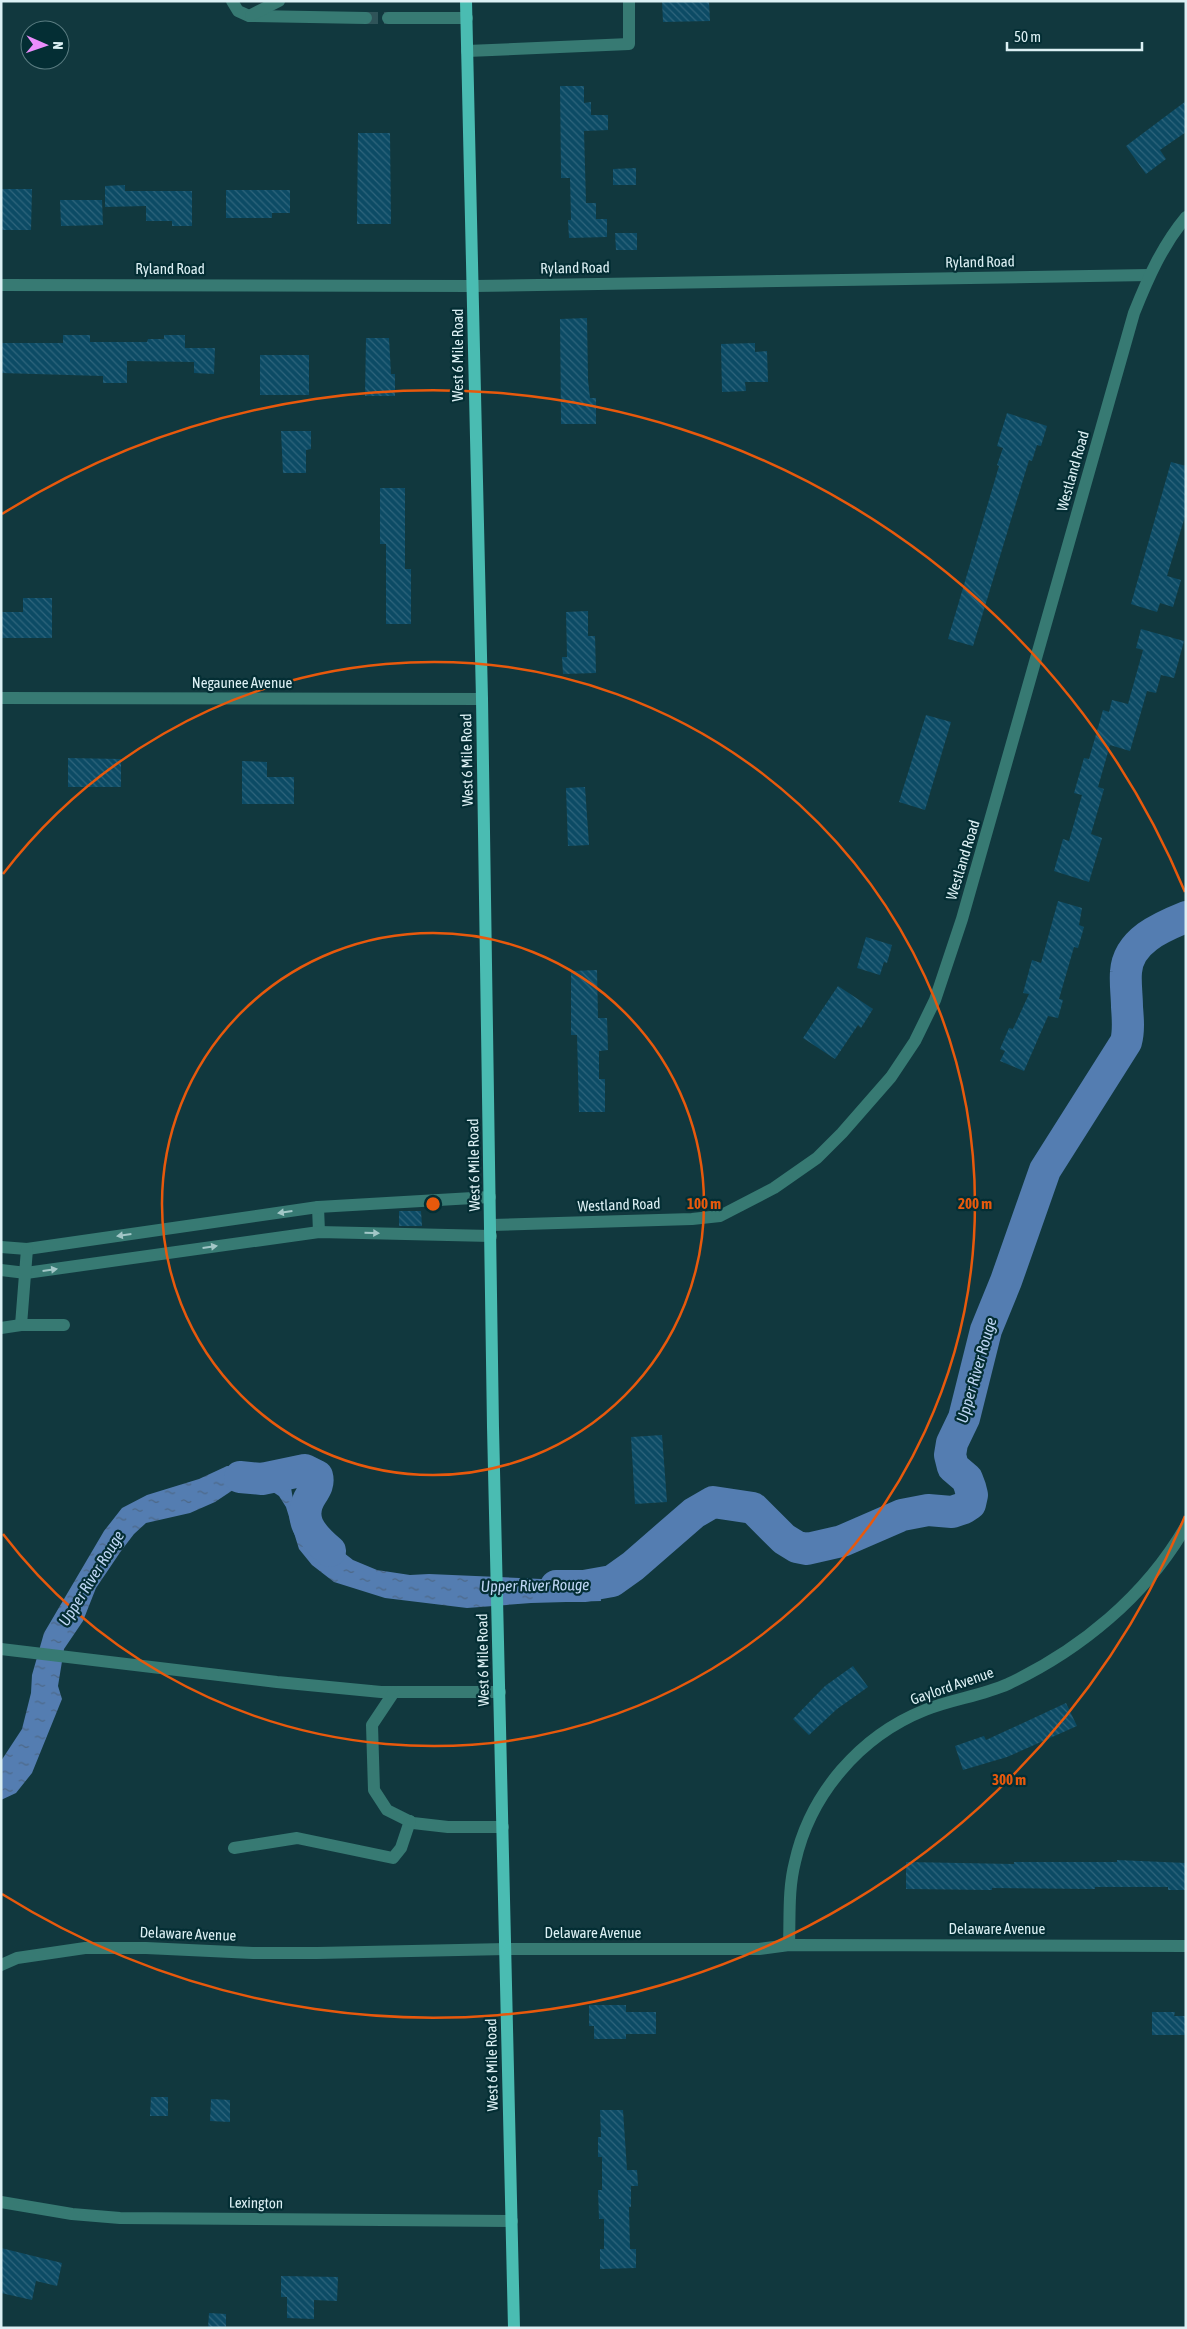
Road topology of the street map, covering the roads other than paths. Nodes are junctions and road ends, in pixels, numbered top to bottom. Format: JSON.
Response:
{"nodes":[{"id":1,"x":232,"y":1,"type":"edge"},
{"id":2,"x":279,"y":1,"type":"edge"},
{"id":3,"x":466,"y":1,"type":"edge"},
{"id":4,"x":629,"y":1,"type":"edge"},
{"id":5,"x":249,"y":16,"type":"junction"},
{"id":6,"x":366,"y":18,"type":"tunnel mouth"},
{"id":7,"x":388,"y":18,"type":"tunnel mouth"},
{"id":8,"x":467,"y":18,"type":"junction"},
{"id":9,"x":468,"y":51,"type":"junction"},
{"id":10,"x":1186,"y":217,"type":"edge"},
{"id":11,"x":1149,"y":276,"type":"junction"},
{"id":12,"x":1,"y":285,"type":"edge"},
{"id":13,"x":474,"y":286,"type":"junction"},
{"id":14,"x":1,"y":698,"type":"edge"},
{"id":15,"x":482,"y":699,"type":"junction"},
{"id":16,"x":490,"y":1197,"type":"junction"},
{"id":17,"x":318,"y":1207,"type":"junction"},
{"id":18,"x":491,"y":1230,"type":"junction"},
{"id":19,"x":319,"y":1232,"type":"junction"},
{"id":20,"x":1,"y":1247,"type":"edge"},
{"id":21,"x":26,"y":1249,"type":"junction"},
{"id":22,"x":1,"y":1270,"type":"edge"},
{"id":23,"x":26,"y":1273,"type":"junction"},
{"id":24,"x":21,"y":1324,"type":"junction"},
{"id":25,"x":64,"y":1325,"type":"dead end"},
{"id":26,"x":1,"y":1328,"type":"edge"},
{"id":27,"x":1186,"y":1526,"type":"edge"},
{"id":28,"x":1,"y":1649,"type":"edge"},
{"id":29,"x":394,"y":1692,"type":"junction"},
{"id":30,"x":500,"y":1692,"type":"junction"},
{"id":31,"x":410,"y":1821,"type":"junction"},
{"id":32,"x":503,"y":1826,"type":"junction"},
{"id":33,"x":234,"y":1848,"type":"dead end"},
{"id":34,"x":789,"y":1945,"type":"junction"},
{"id":35,"x":1186,"y":1946,"type":"edge"},
{"id":36,"x":506,"y":1949,"type":"junction"},
{"id":37,"x":1,"y":1965,"type":"edge"},
{"id":38,"x":1,"y":2202,"type":"edge"},
{"id":39,"x":512,"y":2221,"type":"junction"},
{"id":40,"x":514,"y":2328,"type":"edge"}],
"edges":[{"from":1,"to":5,"type":"street"},
{"from":2,"to":5,"type":"street"},
{"from":3,"to":8,"type":"main road","name":"West 6 Mile Road"},
{"from":4,"to":9,"type":"street"},
{"from":5,"to":6,"type":"street"},
{"from":7,"to":8,"type":"street"},
{"from":8,"to":9,"type":"main road","name":"West 6 Mile Road"},
{"from":9,"to":13,"type":"main road","name":"West 6 Mile Road"},
{"from":10,"to":11,"type":"street","name":"Westland Road"},
{"from":11,"to":13,"type":"street","name":"Ryland Road"},
{"from":11,"to":18,"type":"street","name":"Westland Road"},
{"from":12,"to":13,"type":"street","name":"Ryland Road"},
{"from":13,"to":15,"type":"main road","name":"West 6 Mile Road"},
{"from":14,"to":15,"type":"street","name":"Negaunee Avenue"},
{"from":15,"to":16,"type":"main road","name":"West 6 Mile Road"},
{"from":16,"to":17,"type":"street"},
{"from":16,"to":18,"type":"main road","name":"West 6 Mile Road"},
{"from":17,"to":19,"type":"street"},
{"from":17,"to":21,"type":"street","one_way":true},
{"from":19,"to":18,"type":"street","name":"Westland Road","one_way":true},
{"from":18,"to":30,"type":"main road","name":"West 6 Mile Road"},
{"from":23,"to":19,"type":"street","name":"Westland Road","one_way":true},
{"from":20,"to":21,"type":"street"},
{"from":21,"to":23,"type":"street"},
{"from":22,"to":23,"type":"street","name":"Westland Road"},
{"from":23,"to":24,"type":"street"},
{"from":24,"to":25,"type":"street"},
{"from":24,"to":26,"type":"street"},
{"from":27,"to":34,"type":"street","name":"Gaylord Avenue"},
{"from":28,"to":29,"type":"street"},
{"from":29,"to":30,"type":"street"},
{"from":29,"to":31,"type":"street"},
{"from":30,"to":32,"type":"main road","name":"West 6 Mile Road"},
{"from":31,"to":32,"type":"street"},
{"from":31,"to":33,"type":"street"},
{"from":32,"to":36,"type":"main road","name":"West 6 Mile Road"},
{"from":34,"to":35,"type":"street","name":"Delaware Avenue"},
{"from":34,"to":36,"type":"street","name":"Delaware Avenue"},
{"from":36,"to":37,"type":"street","name":"Delaware Avenue"},
{"from":36,"to":39,"type":"main road","name":"West 6 Mile Road"},
{"from":38,"to":39,"type":"street","name":"Lexington"},
{"from":39,"to":40,"type":"main road","name":"West 6 Mile Road"}]}
